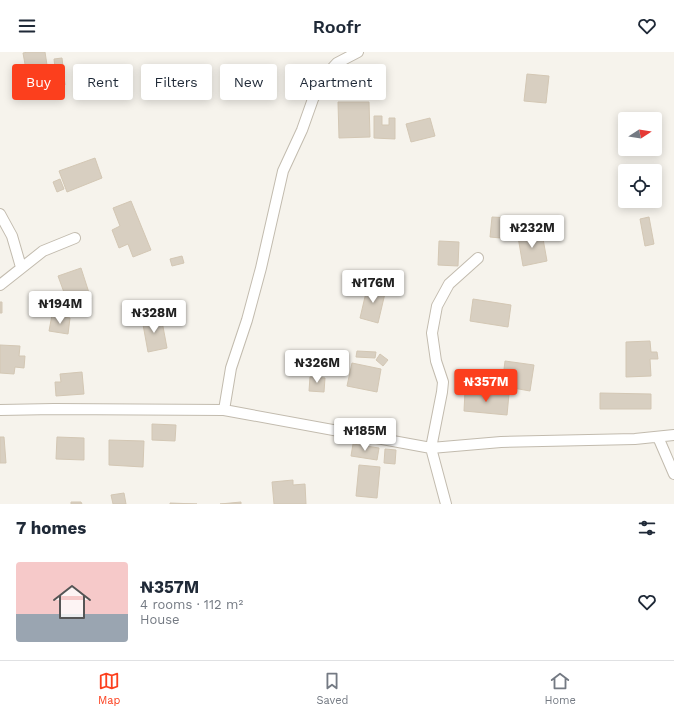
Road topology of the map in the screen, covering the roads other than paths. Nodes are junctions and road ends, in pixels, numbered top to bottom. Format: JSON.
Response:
{"nodes":[{"id":1,"x":343,"y":52,"type":"edge"},
{"id":2,"x":358,"y":52,"type":"edge"},
{"id":3,"x":337,"y":63,"type":"junction"},
{"id":4,"x":0,"y":214,"type":"edge"},
{"id":5,"x":75,"y":238,"type":"dead end"},
{"id":6,"x":478,"y":258,"type":"dead end"},
{"id":7,"x":21,"y":267,"type":"junction"},
{"id":8,"x":0,"y":285,"type":"edge"},
{"id":9,"x":0,"y":410,"type":"edge"},
{"id":10,"x":224,"y":410,"type":"junction"},
{"id":11,"x":674,"y":435,"type":"edge"},
{"id":12,"x":658,"y":437,"type":"junction"},
{"id":13,"x":431,"y":448,"type":"junction"},
{"id":14,"x":674,"y":474,"type":"edge"},
{"id":15,"x":446,"y":504,"type":"edge"}],
"edges":[{"from":1,"to":3,"type":"street"},
{"from":2,"to":3,"type":"street"},
{"from":3,"to":10,"type":"street"},
{"from":4,"to":7,"type":"street"},
{"from":5,"to":7,"type":"street"},
{"from":6,"to":13,"type":"street"},
{"from":7,"to":8,"type":"street"},
{"from":9,"to":10,"type":"street"},
{"from":10,"to":13,"type":"street"},
{"from":11,"to":12,"type":"street"},
{"from":12,"to":13,"type":"street"},
{"from":12,"to":14,"type":"street"},
{"from":13,"to":15,"type":"street"}]}
